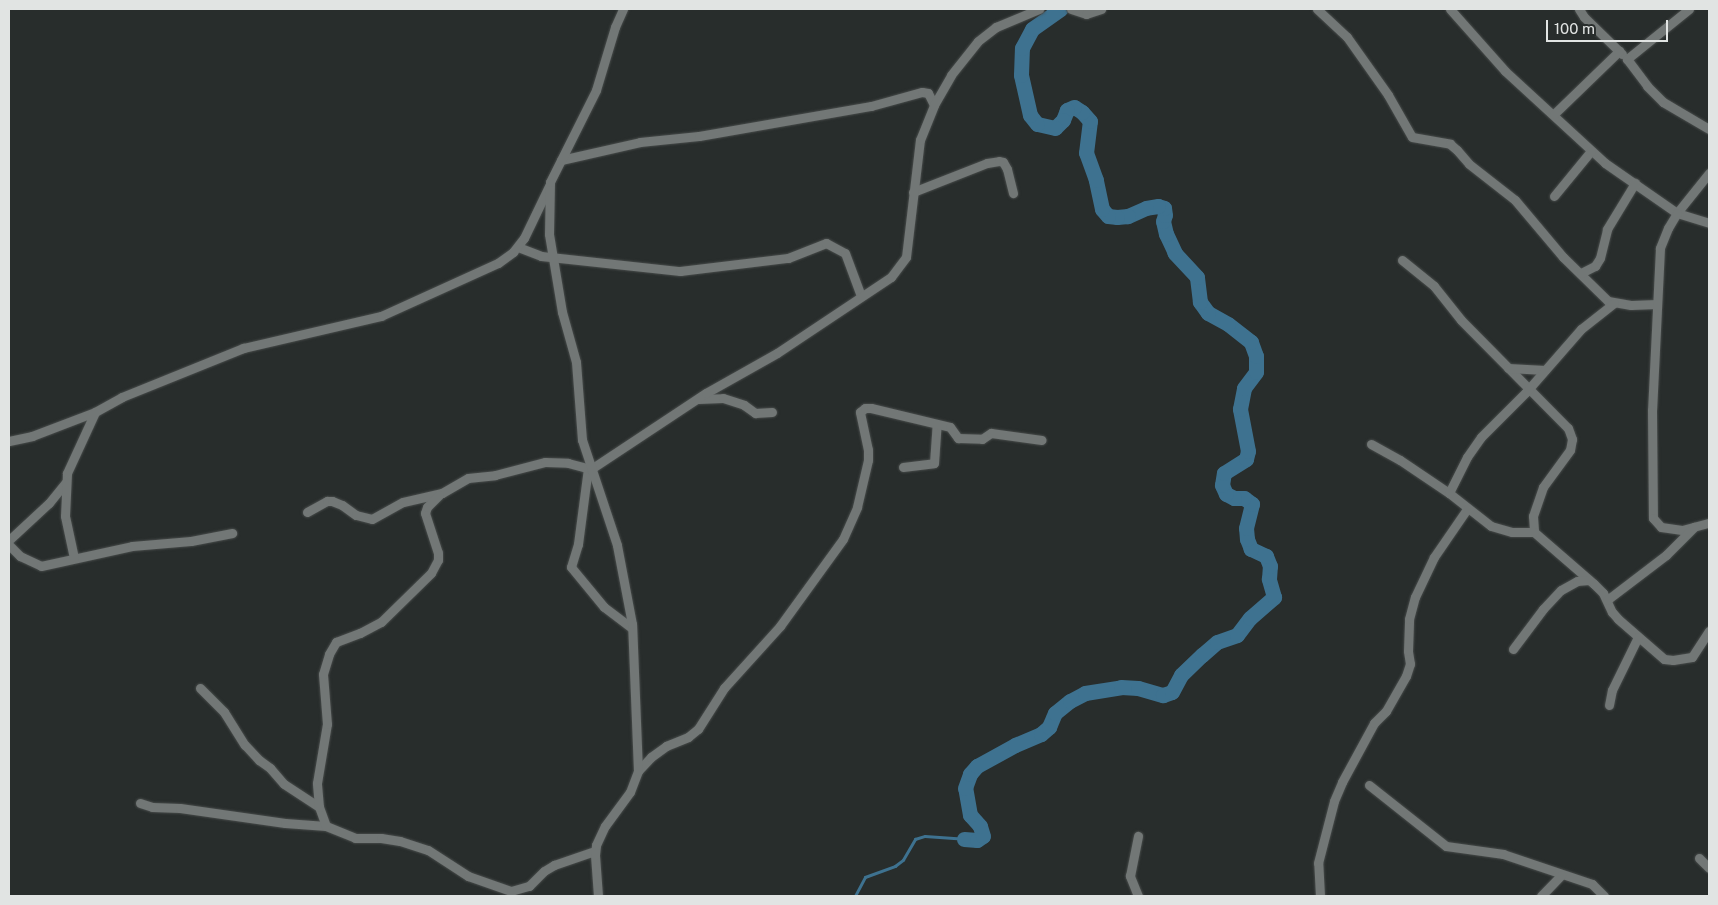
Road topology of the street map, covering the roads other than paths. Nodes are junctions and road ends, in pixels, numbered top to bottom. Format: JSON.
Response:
{"nodes":[{"id":1,"x":623,"y":9,"type":"edge"},
{"id":2,"x":1039,"y":9,"type":"edge"},
{"id":3,"x":1071,"y":9,"type":"edge"},
{"id":4,"x":1101,"y":9,"type":"edge"},
{"id":5,"x":1317,"y":9,"type":"edge"},
{"id":6,"x":1450,"y":9,"type":"edge"},
{"id":7,"x":1579,"y":9,"type":"edge"},
{"id":8,"x":1689,"y":9,"type":"edge"},
{"id":9,"x":1619,"y":52,"type":"junction"},
{"id":10,"x":1627,"y":59,"type":"junction"},
{"id":11,"x":934,"y":106,"type":"junction"},
{"id":12,"x":1554,"y":114,"type":"junction"},
{"id":13,"x":1709,"y":129,"type":"edge"},
{"id":14,"x":1590,"y":151,"type":"junction"},
{"id":15,"x":561,"y":160,"type":"junction"},
{"id":16,"x":1709,"y":173,"type":"edge"},
{"id":17,"x":550,"y":182,"type":"junction"},
{"id":18,"x":1635,"y":182,"type":"junction"},
{"id":19,"x":913,"y":192,"type":"junction"},
{"id":20,"x":1013,"y":193,"type":"dead end"},
{"id":21,"x":1554,"y":196,"type":"dead end"},
{"id":22,"x":1677,"y":213,"type":"junction"},
{"id":23,"x":1709,"y":223,"type":"edge"},
{"id":24,"x":518,"y":247,"type":"junction"},
{"id":25,"x":554,"y":256,"type":"junction"},
{"id":26,"x":1402,"y":260,"type":"dead end"},
{"id":27,"x":1581,"y":273,"type":"junction"},
{"id":28,"x":861,"y":296,"type":"junction"},
{"id":29,"x":1614,"y":304,"type":"junction"},
{"id":30,"x":1657,"y":304,"type":"junction"},
{"id":31,"x":1508,"y":368,"type":"junction"},
{"id":32,"x":1545,"y":370,"type":"junction"},
{"id":33,"x":1529,"y":388,"type":"junction"},
{"id":34,"x":696,"y":400,"type":"junction"},
{"id":35,"x":95,"y":412,"type":"junction"},
{"id":36,"x":772,"y":412,"type":"dead end"},
{"id":37,"x":937,"y":424,"type":"junction"},
{"id":38,"x":1042,"y":440,"type":"dead end"},
{"id":39,"x":9,"y":441,"type":"edge"},
{"id":40,"x":1371,"y":444,"type":"dead end"},
{"id":41,"x":903,"y":467,"type":"dead end"},
{"id":42,"x":589,"y":468,"type":"junction"},
{"id":43,"x":66,"y":482,"type":"junction"},
{"id":44,"x":440,"y":493,"type":"junction"},
{"id":45,"x":1449,"y":493,"type":"junction"},
{"id":46,"x":1467,"y":509,"type":"junction"},
{"id":47,"x":307,"y":512,"type":"dead end"},
{"id":48,"x":1709,"y":523,"type":"edge"},
{"id":49,"x":1694,"y":527,"type":"junction"},
{"id":50,"x":1534,"y":532,"type":"junction"},
{"id":51,"x":232,"y":533,"type":"dead end"},
{"id":52,"x":9,"y":540,"type":"edge"},
{"id":53,"x":9,"y":545,"type":"edge"},
{"id":54,"x":74,"y":558,"type":"junction"},
{"id":55,"x":1589,"y":580,"type":"junction"},
{"id":56,"x":1607,"y":600,"type":"junction"},
{"id":57,"x":632,"y":628,"type":"junction"},
{"id":58,"x":1709,"y":631,"type":"edge"},
{"id":59,"x":1638,"y":637,"type":"junction"},
{"id":60,"x":1513,"y":649,"type":"dead end"},
{"id":61,"x":200,"y":688,"type":"dead end"},
{"id":62,"x":1609,"y":705,"type":"dead end"},
{"id":63,"x":638,"y":770,"type":"junction"},
{"id":64,"x":1369,"y":786,"type":"dead end"},
{"id":65,"x":140,"y":803,"type":"dead end"},
{"id":66,"x":319,"y":806,"type":"junction"},
{"id":67,"x":326,"y":826,"type":"junction"},
{"id":68,"x":1138,"y":836,"type":"dead end"},
{"id":69,"x":595,"y":851,"type":"junction"},
{"id":70,"x":1699,"y":858,"type":"dead end"},
{"id":71,"x":1709,"y":868,"type":"edge"},
{"id":72,"x":1561,"y":875,"type":"junction"},
{"id":73,"x":598,"y":896,"type":"edge"},
{"id":74,"x":1138,"y":896,"type":"edge"},
{"id":75,"x":1320,"y":896,"type":"edge"},
{"id":76,"x":1541,"y":896,"type":"edge"},
{"id":77,"x":1604,"y":896,"type":"edge"}],
"edges":[{"from":1,"to":15,"type":"street"},
{"from":2,"to":11,"type":"street"},
{"from":3,"to":4,"type":"street"},
{"from":5,"to":27,"type":"street"},
{"from":6,"to":12,"type":"street"},
{"from":7,"to":9,"type":"street"},
{"from":8,"to":10,"type":"street"},
{"from":9,"to":10,"type":"street"},
{"from":9,"to":12,"type":"street"},
{"from":10,"to":13,"type":"street"},
{"from":11,"to":15,"type":"street"},
{"from":11,"to":19,"type":"street"},
{"from":12,"to":14,"type":"street"},
{"from":14,"to":18,"type":"street"},
{"from":14,"to":21,"type":"street"},
{"from":15,"to":17,"type":"street"},
{"from":16,"to":22,"type":"street"},
{"from":17,"to":24,"type":"street"},
{"from":17,"to":25,"type":"street"},
{"from":18,"to":22,"type":"street"},
{"from":18,"to":27,"type":"street"},
{"from":19,"to":20,"type":"street"},
{"from":19,"to":28,"type":"street"},
{"from":22,"to":23,"type":"street"},
{"from":22,"to":30,"type":"street"},
{"from":24,"to":25,"type":"street"},
{"from":24,"to":35,"type":"street"},
{"from":25,"to":28,"type":"street"},
{"from":25,"to":42,"type":"street"},
{"from":26,"to":31,"type":"street"},
{"from":27,"to":29,"type":"street"},
{"from":28,"to":34,"type":"street"},
{"from":29,"to":30,"type":"street"},
{"from":29,"to":32,"type":"street"},
{"from":30,"to":49,"type":"street"},
{"from":31,"to":32,"type":"street"},
{"from":31,"to":33,"type":"street"},
{"from":32,"to":33,"type":"street"},
{"from":33,"to":45,"type":"street"},
{"from":33,"to":50,"type":"street"},
{"from":34,"to":36,"type":"street"},
{"from":34,"to":42,"type":"street"},
{"from":35,"to":39,"type":"street"},
{"from":35,"to":43,"type":"street"},
{"from":37,"to":38,"type":"street"},
{"from":37,"to":41,"type":"street"},
{"from":37,"to":63,"type":"street"},
{"from":40,"to":45,"type":"street"},
{"from":42,"to":44,"type":"street"},
{"from":42,"to":57,"type":"street"},
{"from":42,"to":57,"type":"street"},
{"from":43,"to":52,"type":"street"},
{"from":43,"to":54,"type":"street"},
{"from":44,"to":47,"type":"street"},
{"from":44,"to":66,"type":"street"},
{"from":45,"to":46,"type":"street"},
{"from":46,"to":50,"type":"street"},
{"from":46,"to":75,"type":"street"},
{"from":48,"to":49,"type":"street"},
{"from":49,"to":56,"type":"street"},
{"from":50,"to":55,"type":"street"},
{"from":51,"to":54,"type":"street"},
{"from":53,"to":54,"type":"street"},
{"from":55,"to":56,"type":"street"},
{"from":55,"to":60,"type":"street"},
{"from":56,"to":59,"type":"street"},
{"from":57,"to":63,"type":"street"},
{"from":58,"to":59,"type":"street"},
{"from":59,"to":62,"type":"street"},
{"from":61,"to":66,"type":"street"},
{"from":63,"to":69,"type":"street"},
{"from":64,"to":72,"type":"street"},
{"from":65,"to":67,"type":"street"},
{"from":66,"to":67,"type":"street"},
{"from":67,"to":69,"type":"street"},
{"from":68,"to":74,"type":"street"},
{"from":69,"to":73,"type":"street"},
{"from":70,"to":71,"type":"street"},
{"from":72,"to":76,"type":"street"},
{"from":72,"to":77,"type":"street"}]}
